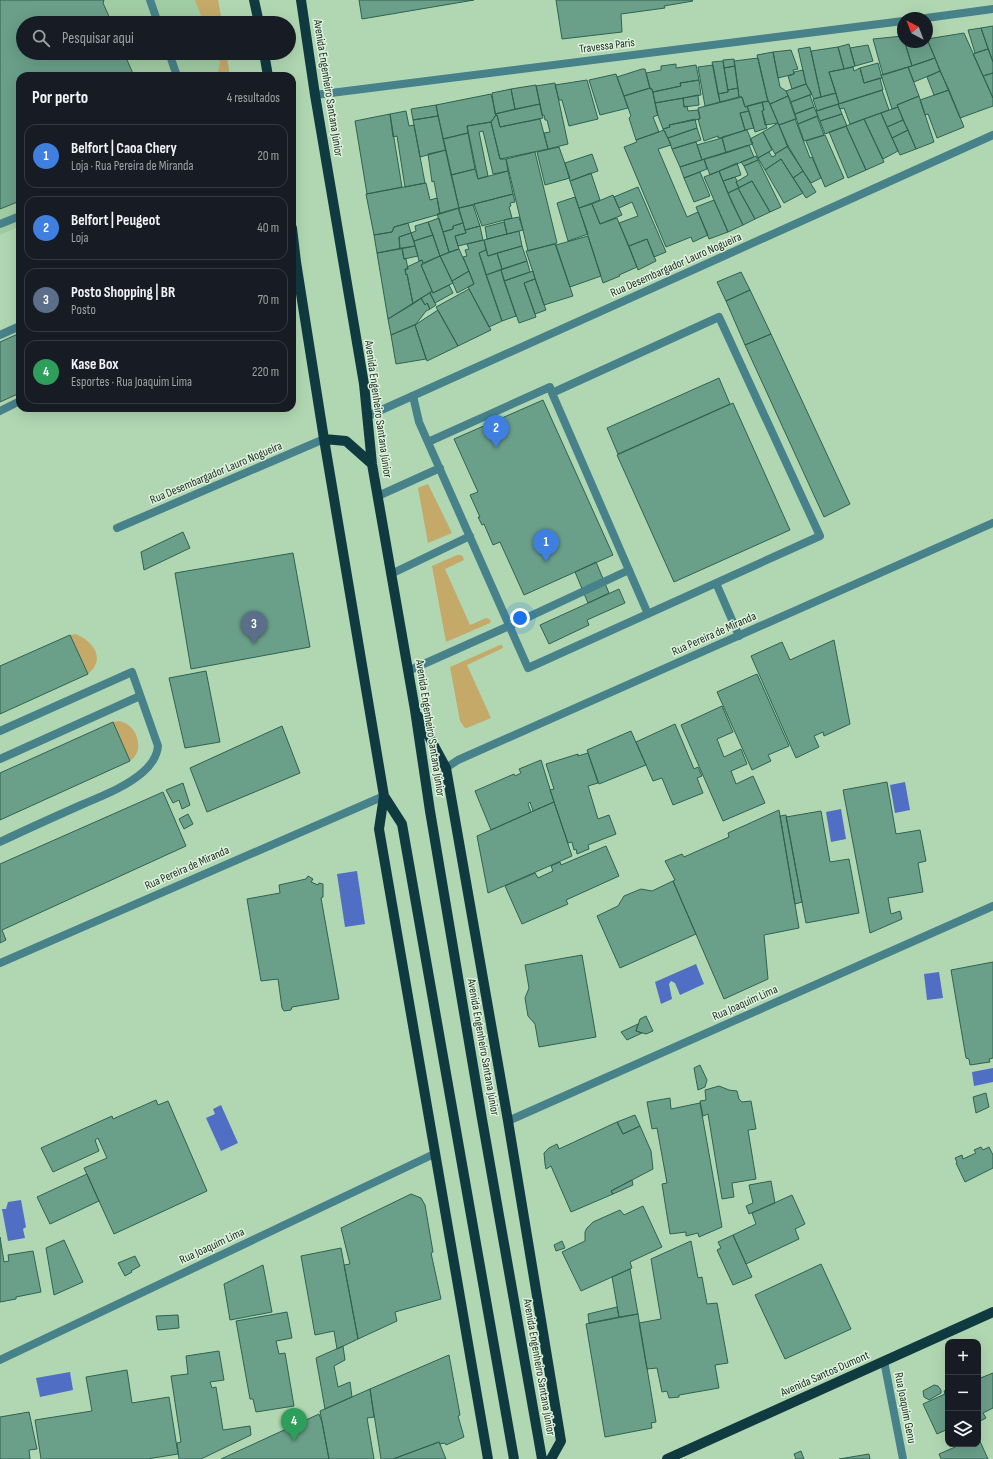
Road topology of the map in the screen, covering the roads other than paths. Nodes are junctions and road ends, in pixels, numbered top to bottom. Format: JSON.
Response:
{"nodes":[{"id":1,"x":150,"y":0,"type":"edge"},
{"id":2,"x":254,"y":0,"type":"edge"},
{"id":3,"x":301,"y":0,"type":"edge"},
{"id":4,"x":993,"y":9,"type":"edge"},
{"id":5,"x":156,"y":16,"type":"edge"},
{"id":6,"x":257,"y":16,"type":"edge"},
{"id":7,"x":933,"y":17,"type":"edge"},
{"id":8,"x":897,"y":22,"type":"edge"},
{"id":9,"x":171,"y":60,"type":"edge"},
{"id":10,"x":265,"y":60,"type":"edge"},
{"id":11,"x":176,"y":72,"type":"edge"},
{"id":12,"x":267,"y":72,"type":"edge"},
{"id":13,"x":314,"y":95,"type":"junction"},
{"id":14,"x":993,"y":135,"type":"edge"},
{"id":15,"x":16,"y":218,"type":"edge"},
{"id":16,"x":0,"y":224,"type":"edge"},
{"id":17,"x":296,"y":262,"type":"edge"},
{"id":18,"x":16,"y":328,"type":"edge"},
{"id":19,"x":0,"y":335,"type":"edge"},
{"id":20,"x":552,"y":393,"type":"junction"},
{"id":21,"x":413,"y":396,"type":"junction"},
{"id":22,"x":16,"y":403,"type":"edge"},
{"id":23,"x":0,"y":410,"type":"edge"},
{"id":24,"x":368,"y":416,"type":"junction"},
{"id":25,"x":324,"y":439,"type":"junction"},
{"id":26,"x":428,"y":442,"type":"junction"},
{"id":27,"x":372,"y":464,"type":"junction"},
{"id":28,"x":440,"y":468,"type":"junction"},
{"id":29,"x":378,"y":496,"type":"junction"},
{"id":30,"x":993,"y":523,"type":"edge"},
{"id":31,"x":117,"y":528,"type":"dead end"},
{"id":32,"x":470,"y":536,"type":"junction"},
{"id":33,"x":629,"y":570,"type":"junction"},
{"id":34,"x":391,"y":574,"type":"junction"},
{"id":35,"x":716,"y":583,"type":"junction"},
{"id":36,"x":648,"y":614,"type":"junction"},
{"id":37,"x":509,"y":626,"type":"junction"},
{"id":38,"x":739,"y":636,"type":"junction"},
{"id":39,"x":408,"y":671,"type":"junction"},
{"id":40,"x":140,"y":696,"type":"junction"},
{"id":41,"x":415,"y":710,"type":"junction"},
{"id":42,"x":0,"y":731,"type":"edge"},
{"id":43,"x":0,"y":759,"type":"edge"},
{"id":44,"x":446,"y":768,"type":"junction"},
{"id":45,"x":384,"y":796,"type":"junction"},
{"id":46,"x":0,"y":842,"type":"edge"},
{"id":47,"x":993,"y":906,"type":"edge"},
{"id":48,"x":0,"y":963,"type":"edge"},
{"id":49,"x":508,"y":1121,"type":"junction"},
{"id":50,"x":434,"y":1154,"type":"junction"},
{"id":51,"x":993,"y":1312,"type":"edge"},
{"id":52,"x":0,"y":1360,"type":"edge"},
{"id":53,"x":884,"y":1362,"type":"junction"},
{"id":54,"x":488,"y":1459,"type":"edge"},
{"id":55,"x":514,"y":1459,"type":"edge"},
{"id":56,"x":542,"y":1459,"type":"edge"},
{"id":57,"x":551,"y":1459,"type":"edge"},
{"id":58,"x":667,"y":1459,"type":"edge"},
{"id":59,"x":903,"y":1459,"type":"edge"}],
"edges":[{"from":1,"to":5,"type":"street"},
{"from":2,"to":6,"type":"main road"},
{"from":3,"to":13,"type":"main road","name":"Avenida Engenheiro Santana Júnior"},
{"from":4,"to":7,"type":"street"},
{"from":8,"to":13,"type":"street","name":"Travessa Paris"},
{"from":9,"to":11,"type":"street"},
{"from":10,"to":12,"type":"main road"},
{"from":13,"to":24,"type":"main road","name":"Avenida Engenheiro Santana Júnior"},
{"from":14,"to":21,"type":"street","name":"Rua Desembargador Lauro Nogueira"},
{"from":15,"to":16,"type":"street"},
{"from":17,"to":25,"type":"main road"},
{"from":18,"to":19,"type":"street"},
{"from":20,"to":26,"type":"street"},
{"from":20,"to":33,"type":"street"},
{"from":20,"to":35,"type":"street"},
{"from":21,"to":24,"type":"street","name":"Rua Desembargador Lauro Nogueira"},
{"from":21,"to":26,"type":"street"},
{"from":22,"to":23,"type":"street"},
{"from":24,"to":27,"type":"main road","name":"Avenida Engenheiro Santana Júnior"},
{"from":25,"to":27,"type":"main road"},
{"from":25,"to":31,"type":"street","name":"Rua Desembargador Lauro Nogueira"},
{"from":25,"to":45,"type":"main road"},
{"from":26,"to":28,"type":"street"},
{"from":27,"to":29,"type":"main road","name":"Avenida Engenheiro Santana Júnior"},
{"from":28,"to":29,"type":"street"},
{"from":28,"to":32,"type":"street"},
{"from":29,"to":34,"type":"main road","name":"Avenida Engenheiro Santana Júnior"},
{"from":30,"to":38,"type":"street","name":"Rua Pereira de Miranda"},
{"from":32,"to":34,"type":"street"},
{"from":32,"to":37,"type":"street"},
{"from":33,"to":36,"type":"street"},
{"from":33,"to":37,"type":"street"},
{"from":34,"to":39,"type":"main road","name":"Avenida Engenheiro Santana Júnior"},
{"from":35,"to":36,"type":"street"},
{"from":35,"to":38,"type":"street"},
{"from":36,"to":37,"type":"street"},
{"from":37,"to":39,"type":"street"},
{"from":38,"to":44,"type":"street","name":"Rua Pereira de Miranda"},
{"from":39,"to":41,"type":"main road","name":"Avenida Engenheiro Santana Júnior"},
{"from":40,"to":42,"type":"street"},
{"from":40,"to":43,"type":"street"},
{"from":40,"to":46,"type":"street"},
{"from":41,"to":44,"type":"main road"},
{"from":41,"to":56,"type":"main road","name":"Avenida Engenheiro Santana Júnior"},
{"from":44,"to":49,"type":"main road"},
{"from":45,"to":48,"type":"street","name":"Rua Pereira de Miranda"},
{"from":45,"to":50,"type":"main road"},
{"from":45,"to":55,"type":"main road"},
{"from":47,"to":49,"type":"street","name":"Rua Joaquim Lima"},
{"from":49,"to":57,"type":"main road"},
{"from":50,"to":52,"type":"street","name":"Rua Joaquim Lima"},
{"from":50,"to":54,"type":"main road"},
{"from":51,"to":53,"type":"main road","name":"Avenida Santos Dumont"},
{"from":53,"to":58,"type":"main road","name":"Avenida Santos Dumont"},
{"from":53,"to":59,"type":"street","name":"Rua Joaquim Genu"}]}
